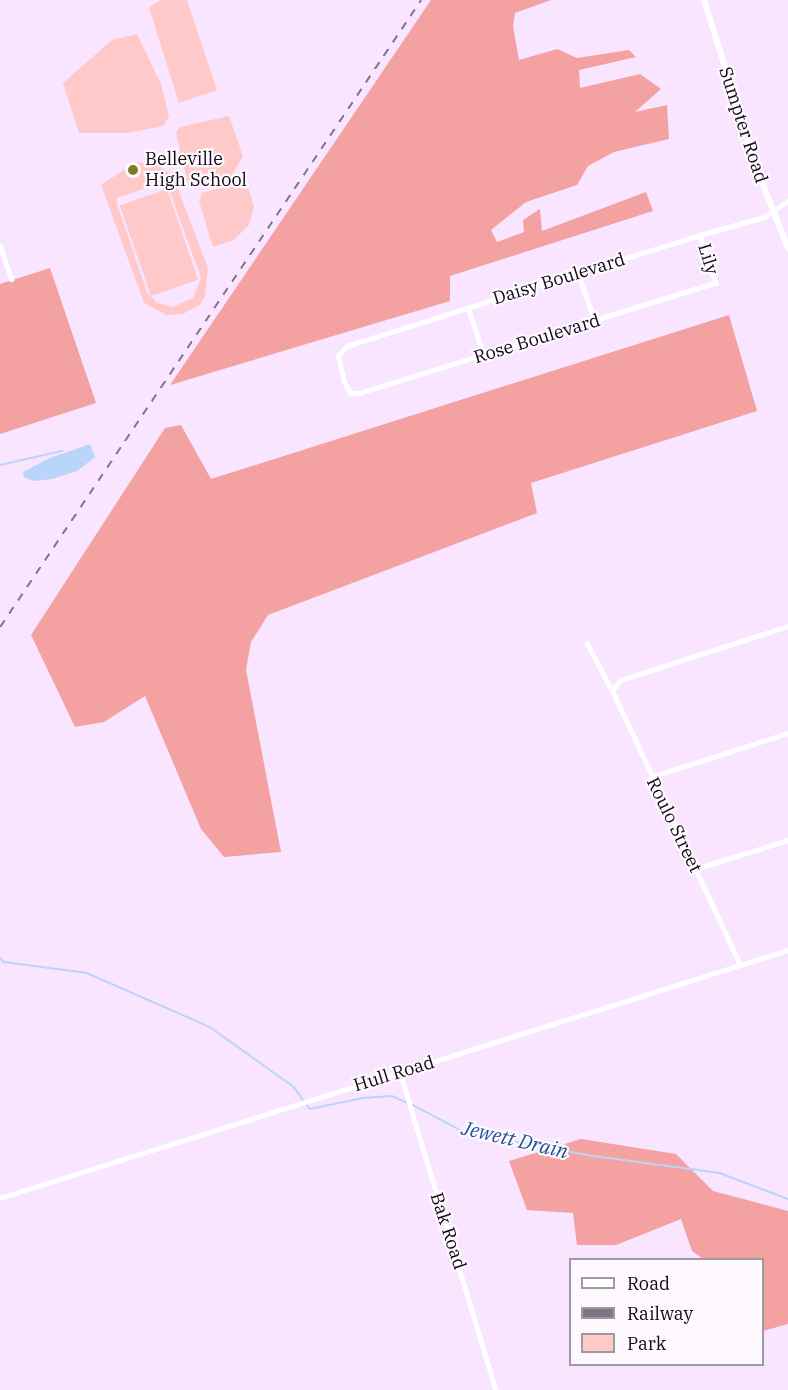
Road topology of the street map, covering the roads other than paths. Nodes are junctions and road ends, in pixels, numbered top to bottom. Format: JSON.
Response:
{"nodes":[{"id":1,"x":704,"y":0,"type":"edge"},
{"id":2,"x":788,"y":201,"type":"edge"},
{"id":3,"x":771,"y":210,"type":"junction"},
{"id":4,"x":700,"y":235,"type":"junction"},
{"id":5,"x":0,"y":246,"type":"edge"},
{"id":6,"x":788,"y":248,"type":"edge"},
{"id":7,"x":578,"y":273,"type":"junction"},
{"id":8,"x":12,"y":279,"type":"dead end"},
{"id":9,"x":716,"y":283,"type":"joint"},
{"id":10,"x":468,"y":307,"type":"junction"},
{"id":11,"x":595,"y":321,"type":"junction"},
{"id":12,"x":484,"y":355,"type":"junction"},
{"id":13,"x":358,"y":394,"type":"joint"},
{"id":14,"x":788,"y":626,"type":"edge"},
{"id":15,"x":587,"y":643,"type":"dead end"},
{"id":16,"x":612,"y":690,"type":"junction"},
{"id":17,"x":788,"y":733,"type":"edge"},
{"id":18,"x":651,"y":777,"type":"junction"},
{"id":19,"x":788,"y":840,"type":"edge"},
{"id":20,"x":695,"y":868,"type":"junction"},
{"id":21,"x":788,"y":950,"type":"edge"},
{"id":22,"x":740,"y":965,"type":"junction"},
{"id":23,"x":399,"y":1072,"type":"junction"},
{"id":24,"x":0,"y":1198,"type":"edge"},
{"id":25,"x":496,"y":1390,"type":"edge"}],
"edges":[{"from":1,"to":3,"type":"street","name":"Sumpter Road"},
{"from":2,"to":3,"type":"street","name":"Daisy Boulevard"},
{"from":3,"to":4,"type":"street","name":"Daisy Boulevard"},
{"from":3,"to":6,"type":"street","name":"Sumpter Road"},
{"from":4,"to":7,"type":"street","name":"Daisy Boulevard"},
{"from":4,"to":9,"type":"street","name":"Lily"},
{"from":5,"to":8,"type":"street"},
{"from":7,"to":10,"type":"street","name":"Daisy Boulevard"},
{"from":7,"to":11,"type":"street"},
{"from":9,"to":11,"type":"street","name":"Rose Boulevard"},
{"from":10,"to":12,"type":"street"},
{"from":10,"to":13,"type":"street","name":"Daisy Boulevard"},
{"from":11,"to":12,"type":"street","name":"Rose Boulevard"},
{"from":12,"to":13,"type":"street","name":"Rose Boulevard"},
{"from":14,"to":16,"type":"street"},
{"from":15,"to":16,"type":"street","name":"Roulo Street"},
{"from":16,"to":18,"type":"street","name":"Roulo Street"},
{"from":17,"to":18,"type":"street"},
{"from":18,"to":20,"type":"street","name":"Roulo Street"},
{"from":19,"to":20,"type":"street"},
{"from":20,"to":22,"type":"street","name":"Roulo Street"},
{"from":21,"to":22,"type":"street","name":"Hull Road"},
{"from":22,"to":23,"type":"street","name":"Hull Road"},
{"from":23,"to":24,"type":"street","name":"Hull Road"},
{"from":23,"to":25,"type":"street","name":"Bak Road"}]}
